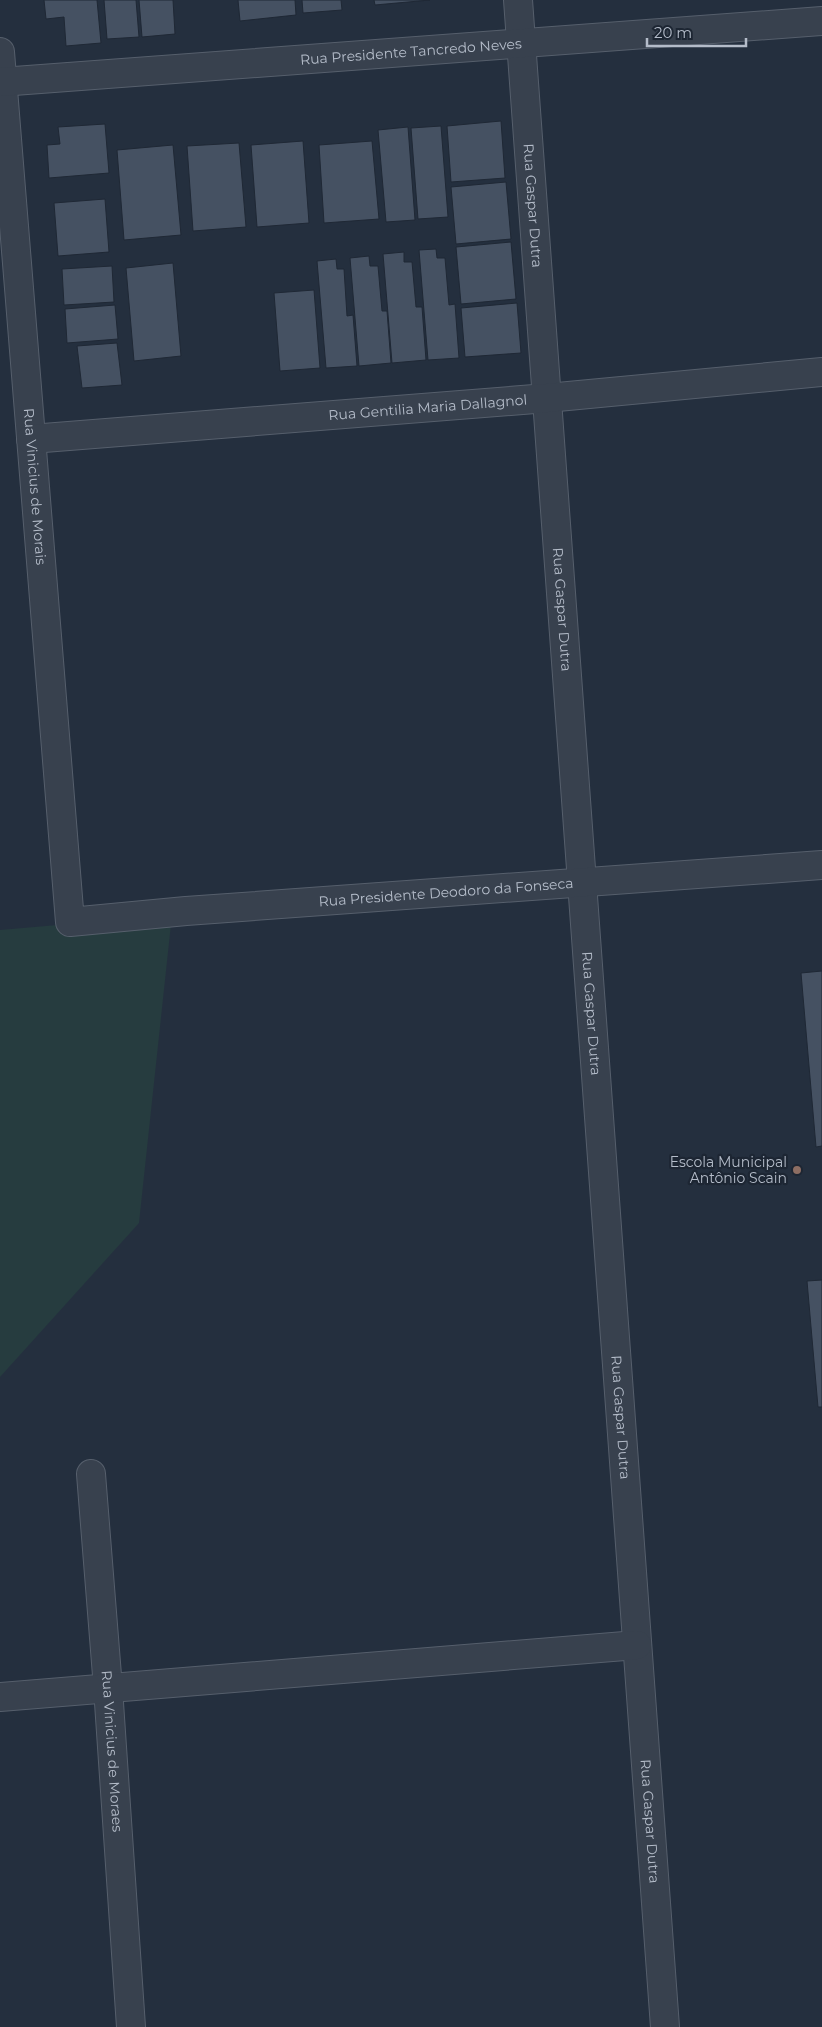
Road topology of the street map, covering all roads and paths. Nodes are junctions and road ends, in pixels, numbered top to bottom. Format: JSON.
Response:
{"nodes":[{"id":1,"x":518,"y":0,"type":"edge"},
{"id":2,"x":822,"y":21,"type":"edge"},
{"id":3,"x":521,"y":44,"type":"junction"},
{"id":4,"x":0,"y":52,"type":"edge"},
{"id":5,"x":1,"y":82,"type":"edge"},
{"id":6,"x":822,"y":372,"type":"edge"},
{"id":7,"x":546,"y":398,"type":"junction"},
{"id":8,"x":31,"y":439,"type":"junction"},
{"id":9,"x":822,"y":865,"type":"edge"},
{"id":10,"x":582,"y":883,"type":"junction"},
{"id":11,"x":70,"y":922,"type":"joint"},
{"id":12,"x":91,"y":1474,"type":"dead end"},
{"id":13,"x":637,"y":1645,"type":"junction"},
{"id":14,"x":108,"y":1688,"type":"junction"},
{"id":15,"x":0,"y":1697,"type":"edge"},
{"id":16,"x":131,"y":2027,"type":"edge"},
{"id":17,"x":665,"y":2027,"type":"edge"}],
"edges":[{"from":1,"to":3,"type":"street","name":"Rua Gaspar Dutra"},
{"from":2,"to":3,"type":"street","name":"Rua Presidente Tancredo Neves"},
{"from":3,"to":5,"type":"street","name":"Rua Presidente Tancredo Neves"},
{"from":3,"to":7,"type":"street","name":"Rua Gaspar Dutra"},
{"from":4,"to":5,"type":"street","name":"Rua Vinicius de Morais"},
{"from":5,"to":8,"type":"street","name":"Rua Vinicius de Morais"},
{"from":6,"to":7,"type":"street","name":"Rua Gentilia Maria Dallagnol"},
{"from":7,"to":8,"type":"street","name":"Rua Gentilia Maria Dallagnol"},
{"from":7,"to":10,"type":"street","name":"Rua Gaspar Dutra"},
{"from":8,"to":11,"type":"street","name":"Rua Vinicius de Morais"},
{"from":9,"to":10,"type":"street","name":"Rua Presidente Deodoro da Fonseca"},
{"from":10,"to":11,"type":"street","name":"Rua Presidente Deodoro da Fonseca"},
{"from":10,"to":13,"type":"street","name":"Rua Gaspar Dutra"},
{"from":12,"to":14,"type":"street","name":"Rua Vinicius de Moraes"},
{"from":13,"to":14,"type":"street"},
{"from":13,"to":17,"type":"street","name":"Rua Gaspar Dutra"},
{"from":14,"to":15,"type":"street"},
{"from":14,"to":16,"type":"street","name":"Rua Vinicius de Moraes"}]}
